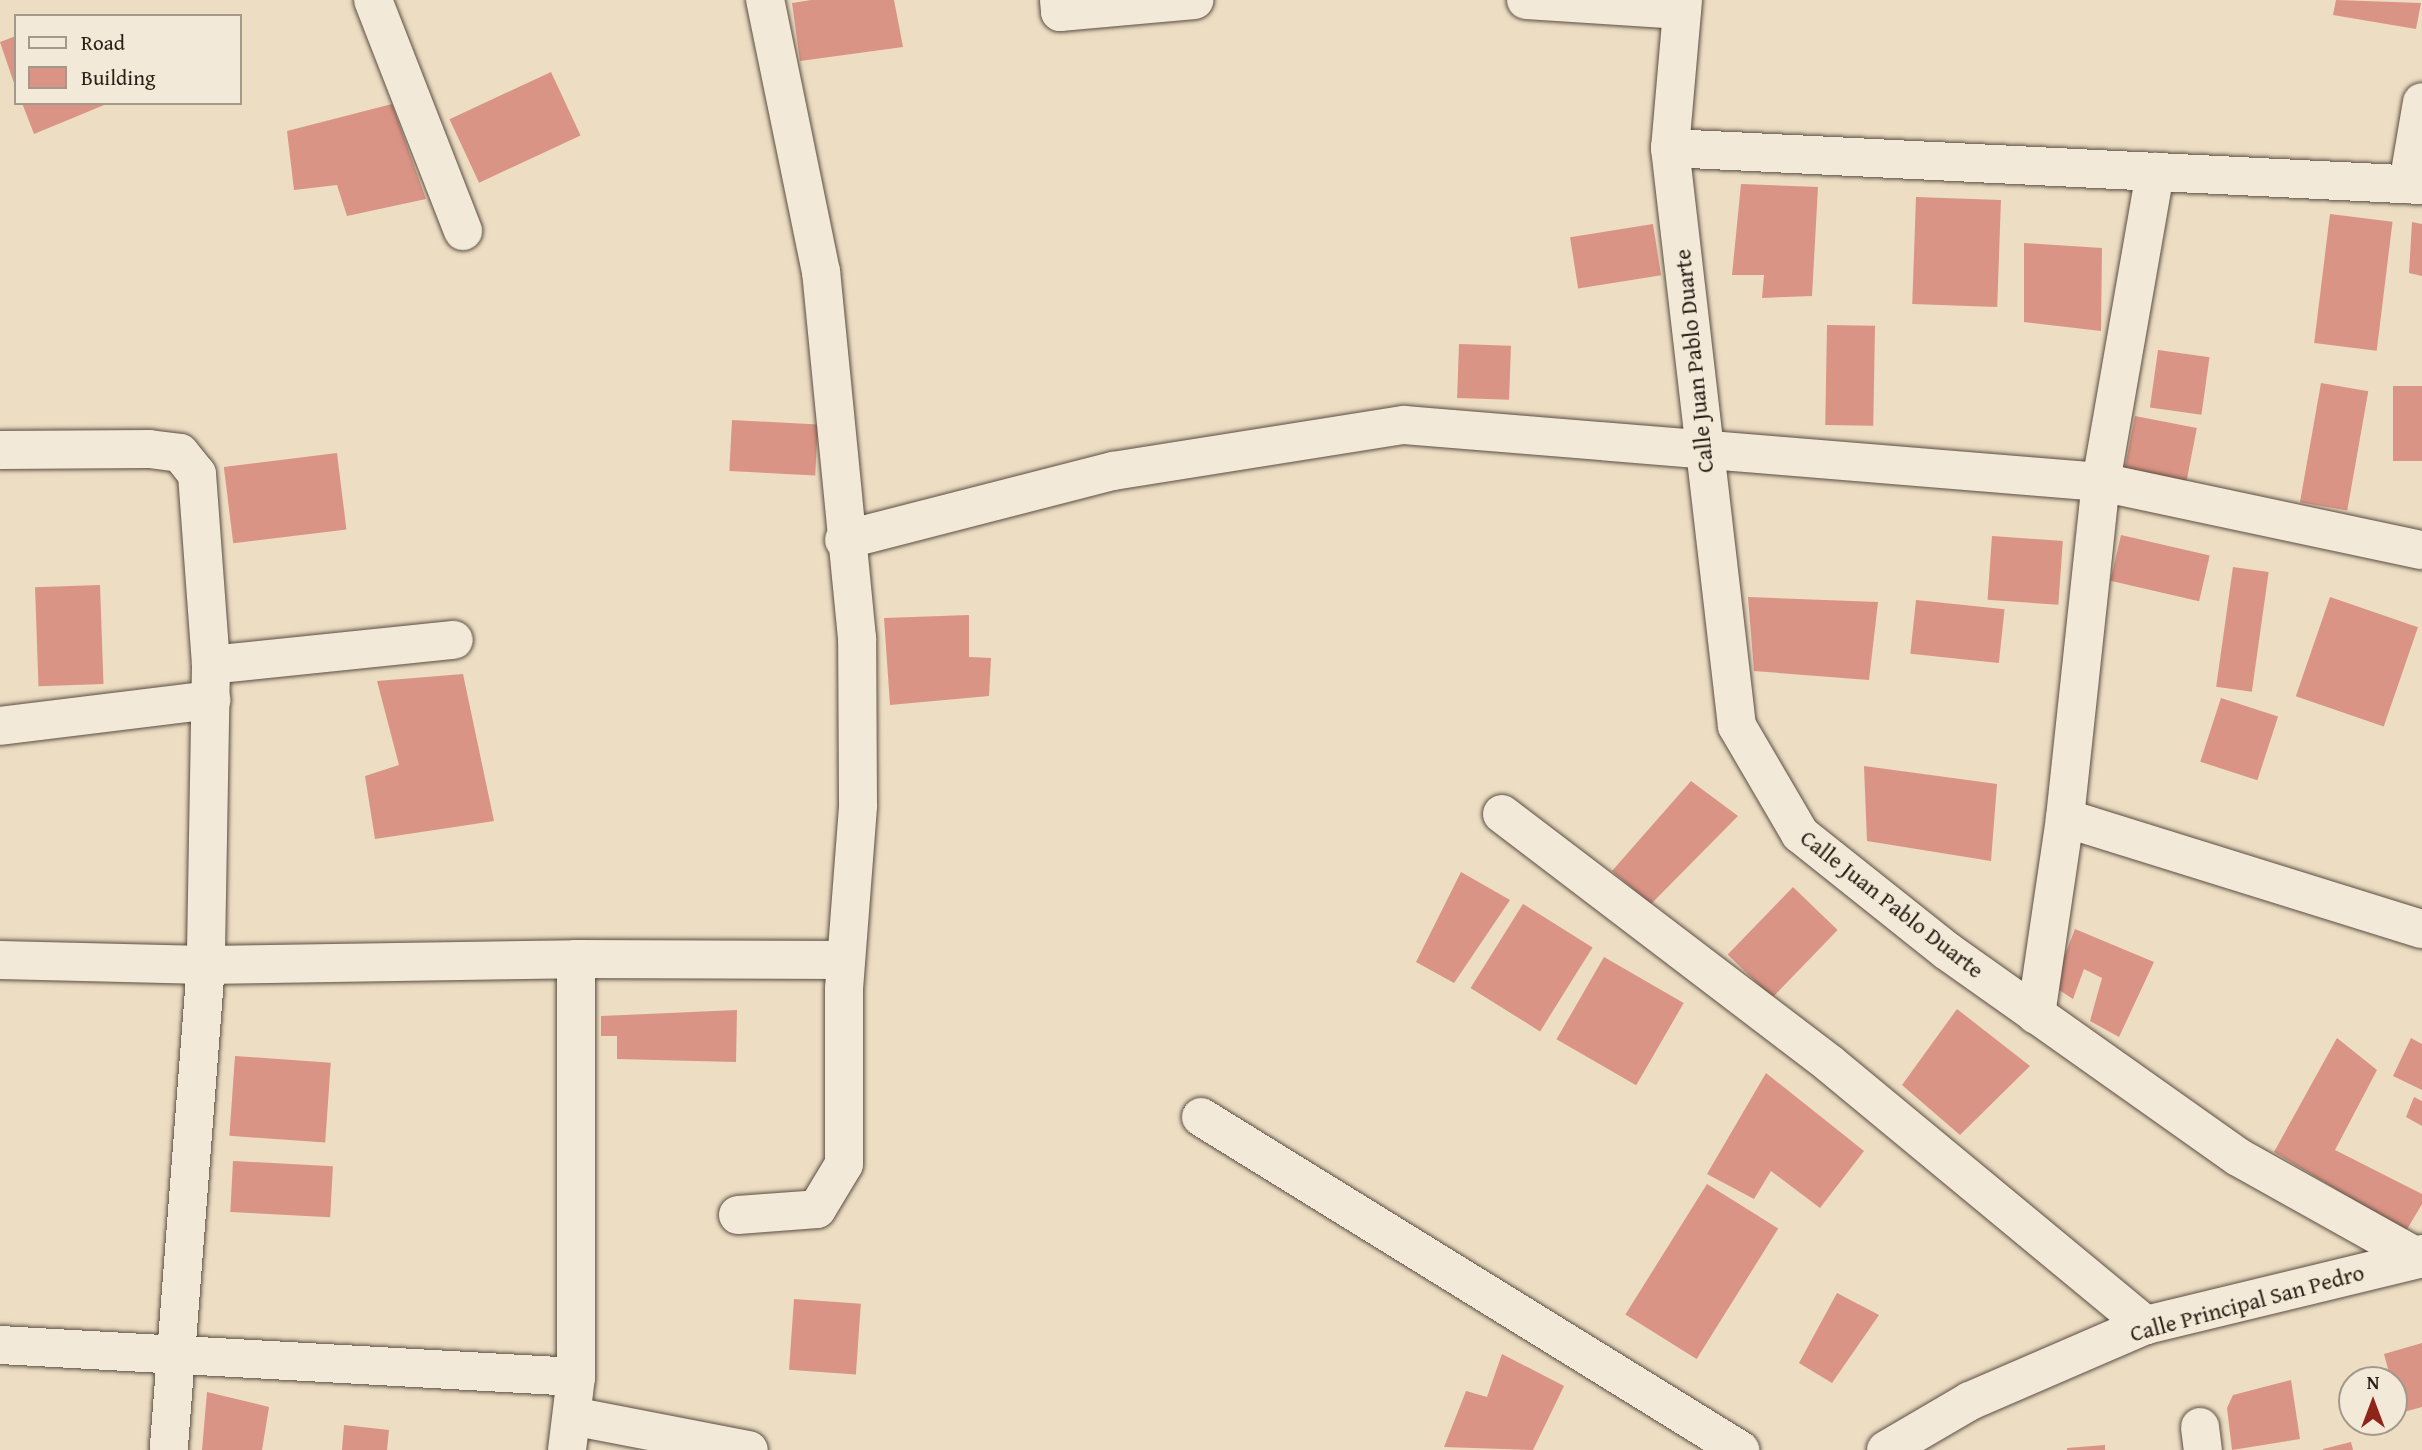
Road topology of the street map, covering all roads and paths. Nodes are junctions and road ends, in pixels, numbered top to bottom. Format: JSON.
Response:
{"nodes":[{"id":1,"x":373,"y":0,"type":"edge"},
{"id":2,"x":765,"y":0,"type":"edge"},
{"id":3,"x":1059,"y":0,"type":"edge"},
{"id":4,"x":1194,"y":0,"type":"edge"},
{"id":5,"x":1526,"y":0,"type":"edge"},
{"id":6,"x":1682,"y":5,"type":"edge"},
{"id":7,"x":2422,"y":102,"type":"edge"},
{"id":8,"x":1671,"y":148,"type":"junction"},
{"id":9,"x":2155,"y":172,"type":"junction"},
{"id":10,"x":2415,"y":185,"type":"edge"},
{"id":11,"x":463,"y":231,"type":"dead end"},
{"id":12,"x":0,"y":450,"type":"edge"},
{"id":13,"x":1704,"y":450,"type":"junction"},
{"id":14,"x":2101,"y":482,"type":"junction"},
{"id":15,"x":844,"y":540,"type":"junction"},
{"id":16,"x":2422,"y":550,"type":"edge"},
{"id":17,"x":454,"y":640,"type":"dead end"},
{"id":18,"x":211,"y":683,"type":"junction"},
{"id":19,"x":0,"y":726,"type":"edge"},
{"id":20,"x":1502,"y":814,"type":"dead end"},
{"id":21,"x":2065,"y":818,"type":"junction"},
{"id":22,"x":2422,"y":929,"type":"edge"},
{"id":23,"x":576,"y":959,"type":"junction"},
{"id":24,"x":0,"y":960,"type":"edge"},
{"id":25,"x":846,"y":960,"type":"junction"},
{"id":26,"x":205,"y":965,"type":"junction"},
{"id":27,"x":2036,"y":1015,"type":"junction"},
{"id":28,"x":1201,"y":1117,"type":"dead end"},
{"id":29,"x":738,"y":1215,"type":"dead end"},
{"id":30,"x":2421,"y":1257,"type":"edge"},
{"id":31,"x":2147,"y":1325,"type":"junction"},
{"id":32,"x":0,"y":1345,"type":"edge"},
{"id":33,"x":176,"y":1357,"type":"junction"},
{"id":34,"x":576,"y":1377,"type":"junction"},
{"id":35,"x":569,"y":1433,"type":"edge"},
{"id":36,"x":169,"y":1450,"type":"edge"},
{"id":37,"x":749,"y":1450,"type":"edge"},
{"id":38,"x":1740,"y":1450,"type":"edge"},
{"id":39,"x":1886,"y":1450,"type":"edge"}],
"edges":[{"from":1,"to":11,"type":"street"},
{"from":2,"to":15,"type":"street"},
{"from":3,"to":4,"type":"street"},
{"from":5,"to":6,"type":"street"},
{"from":6,"to":8,"type":"street","name":"Calle Juan Pablo Duarte"},
{"from":7,"to":10,"type":"street"},
{"from":8,"to":9,"type":"street"},
{"from":8,"to":13,"type":"street","name":"Calle Juan Pablo Duarte"},
{"from":9,"to":10,"type":"street"},
{"from":9,"to":14,"type":"street"},
{"from":12,"to":18,"type":"street"},
{"from":13,"to":14,"type":"street"},
{"from":13,"to":15,"type":"street"},
{"from":13,"to":27,"type":"street","name":"Calle Juan Pablo Duarte"},
{"from":14,"to":16,"type":"street"},
{"from":14,"to":21,"type":"street"},
{"from":15,"to":25,"type":"street"},
{"from":17,"to":18,"type":"street"},
{"from":18,"to":19,"type":"street"},
{"from":18,"to":26,"type":"street"},
{"from":20,"to":31,"type":"street"},
{"from":21,"to":22,"type":"street"},
{"from":21,"to":27,"type":"street"},
{"from":23,"to":25,"type":"street"},
{"from":23,"to":26,"type":"street"},
{"from":23,"to":34,"type":"street"},
{"from":24,"to":26,"type":"street"},
{"from":25,"to":29,"type":"street"},
{"from":26,"to":33,"type":"street"},
{"from":27,"to":30,"type":"street","name":"Calle Juan Pablo Duarte"},
{"from":28,"to":38,"type":"street"},
{"from":30,"to":31,"type":"street","name":"Calle Principal San Pedro"},
{"from":31,"to":39,"type":"street","name":"Calle Principal San Pedro"},
{"from":32,"to":33,"type":"street"},
{"from":33,"to":34,"type":"street"},
{"from":33,"to":36,"type":"street"},
{"from":34,"to":35,"type":"street"},
{"from":35,"to":37,"type":"street"}]}
